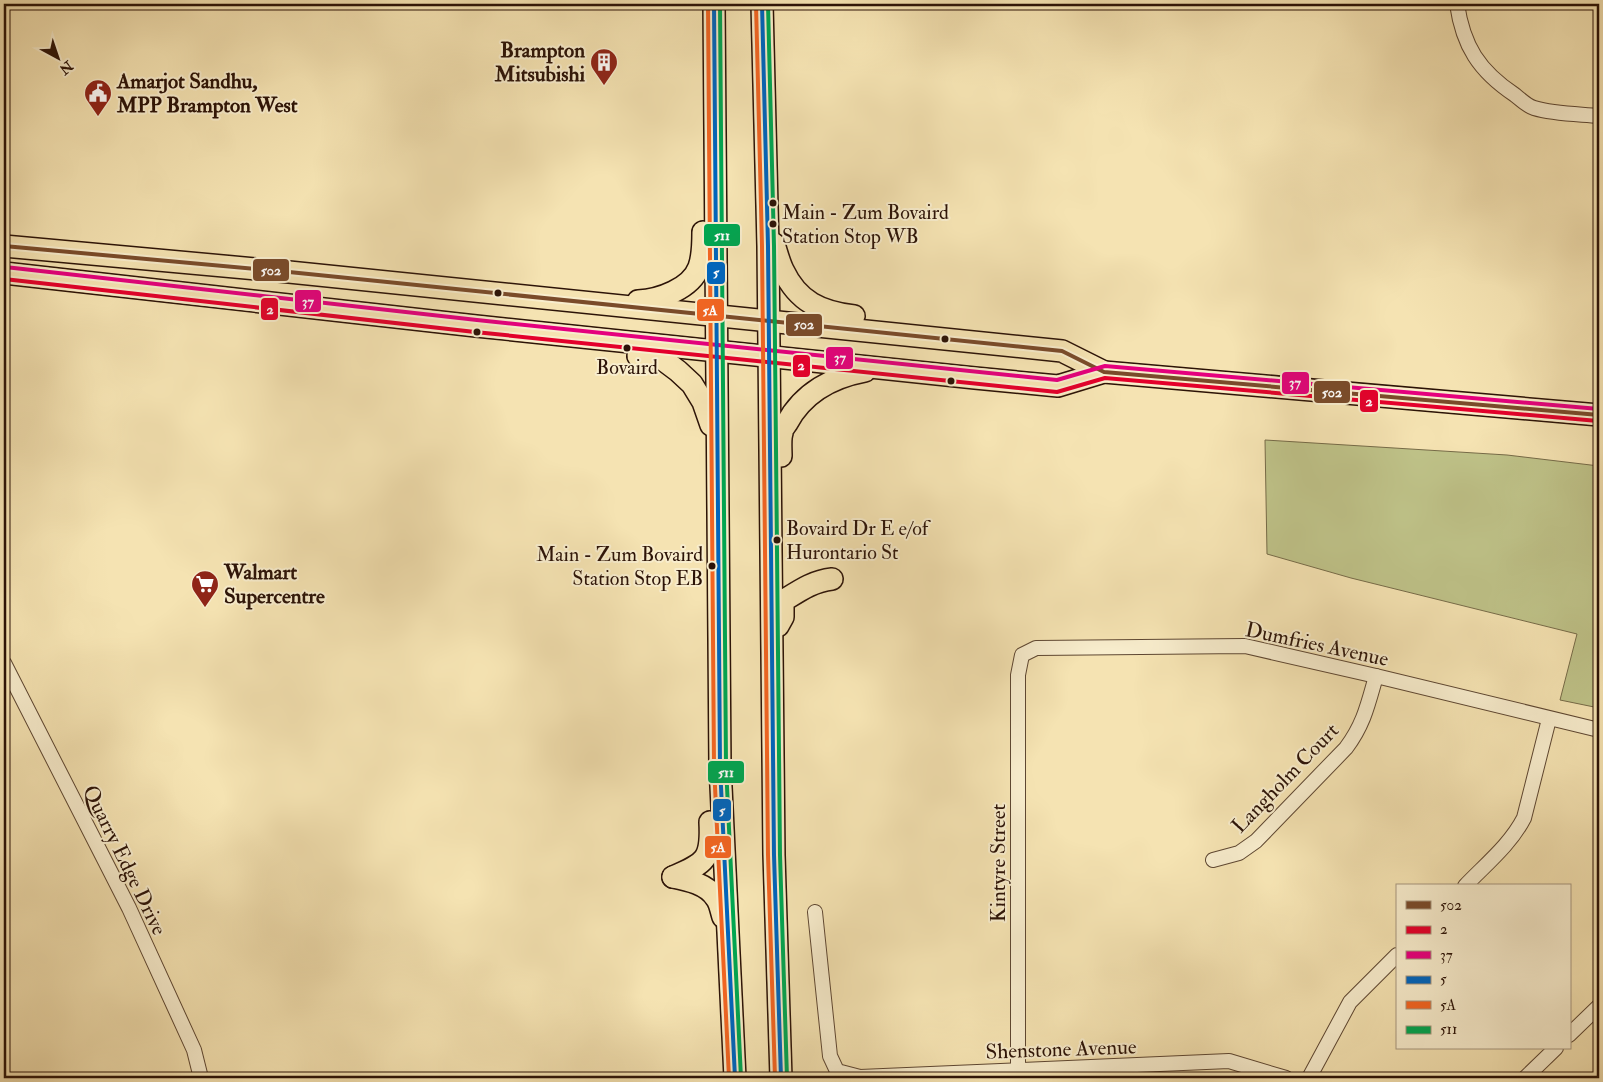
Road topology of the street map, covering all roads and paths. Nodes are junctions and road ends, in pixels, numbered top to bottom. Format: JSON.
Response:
{"nodes":[{"id":1,"x":714,"y":4,"type":"edge"},
{"id":2,"x":762,"y":4,"type":"edge"},
{"id":3,"x":1457,"y":4,"type":"edge"},
{"id":4,"x":1599,"y":116,"type":"edge"},
{"id":5,"x":715,"y":197,"type":"junction"},
{"id":6,"x":768,"y":210,"type":"junction"},
{"id":7,"x":4,"y":246,"type":"edge"},
{"id":8,"x":4,"y":273,"type":"edge"},
{"id":9,"x":598,"y":303,"type":"junction"},
{"id":10,"x":716,"y":315,"type":"junction"},
{"id":11,"x":769,"y":320,"type":"junction"},
{"id":12,"x":894,"y":333,"type":"junction"},
{"id":13,"x":594,"y":338,"type":"junction"},
{"id":14,"x":716,"y":351,"type":"junction"},
{"id":15,"x":769,"y":356,"type":"junction"},
{"id":16,"x":880,"y":368,"type":"junction"},
{"id":17,"x":1104,"y":372,"type":"junction"},
{"id":18,"x":1599,"y":416,"type":"edge"},
{"id":19,"x":716,"y":449,"type":"junction"},
{"id":20,"x":770,"y":497,"type":"junction"},
{"id":21,"x":832,"y":579,"type":"dead end"},
{"id":22,"x":772,"y":639,"type":"junction"},
{"id":23,"x":1022,"y":655,"type":"joint"},
{"id":24,"x":4,"y":663,"type":"edge"},
{"id":25,"x":1376,"y":676,"type":"junction"},
{"id":26,"x":1549,"y":719,"type":"junction"},
{"id":27,"x":1599,"y":730,"type":"edge"},
{"id":28,"x":721,"y":795,"type":"junction"},
{"id":29,"x":1213,"y":860,"type":"dead end"},
{"id":30,"x":1467,"y":884,"type":"edge"},
{"id":31,"x":815,"y":912,"type":"dead end"},
{"id":32,"x":728,"y":952,"type":"junction"},
{"id":33,"x":1396,"y":956,"type":"edge"},
{"id":34,"x":1599,"y":1006,"type":"edge"},
{"id":35,"x":1570,"y":1034,"type":"edge"},
{"id":36,"x":1554,"y":1050,"type":"edge"},
{"id":37,"x":1018,"y":1071,"type":"junction"},
{"id":38,"x":201,"y":1078,"type":"edge"},
{"id":39,"x":736,"y":1078,"type":"edge"},
{"id":40,"x":781,"y":1078,"type":"edge"},
{"id":41,"x":1286,"y":1078,"type":"edge"},
{"id":42,"x":1310,"y":1078,"type":"edge"},
{"id":43,"x":1525,"y":1078,"type":"edge"}],
"edges":[{"from":1,"to":5,"type":"main road"},
{"from":2,"to":6,"type":"main road"},
{"from":3,"to":4,"type":"street"},
{"from":5,"to":9,"type":"main road"},
{"from":5,"to":10,"type":"main road"},
{"from":6,"to":11,"type":"main road"},
{"from":6,"to":12,"type":"main road"},
{"from":7,"to":9,"type":"main road"},
{"from":8,"to":13,"type":"main road"},
{"from":9,"to":10,"type":"main road"},
{"from":10,"to":11,"type":"main road"},
{"from":10,"to":14,"type":"main road"},
{"from":11,"to":12,"type":"main road"},
{"from":11,"to":15,"type":"main road"},
{"from":12,"to":17,"type":"main road"},
{"from":13,"to":14,"type":"main road"},
{"from":13,"to":19,"type":"main road"},
{"from":14,"to":15,"type":"main road"},
{"from":14,"to":19,"type":"main road"},
{"from":15,"to":16,"type":"main road"},
{"from":15,"to":20,"type":"main road"},
{"from":16,"to":17,"type":"main road"},
{"from":16,"to":20,"type":"main road"},
{"from":17,"to":18,"type":"main road"},
{"from":19,"to":28,"type":"main road"},
{"from":20,"to":22,"type":"main road"},
{"from":21,"to":22,"type":"main road"},
{"from":22,"to":40,"type":"main road"},
{"from":23,"to":25,"type":"street","name":"Dumfries Avenue"},
{"from":23,"to":37,"type":"street","name":"Kintyre Street"},
{"from":24,"to":38,"type":"street","name":"Quarry Edge Drive"},
{"from":25,"to":26,"type":"street","name":"Dumfries Avenue"},
{"from":25,"to":29,"type":"street","name":"Langholm Court"},
{"from":26,"to":27,"type":"street","name":"Dumfries Avenue"},
{"from":26,"to":30,"type":"street"},
{"from":28,"to":32,"type":"main road"},
{"from":28,"to":32,"type":"main road"},
{"from":31,"to":37,"type":"street","name":"Shenstone Avenue"},
{"from":32,"to":39,"type":"main road"},
{"from":33,"to":42,"type":"street"},
{"from":34,"to":35,"type":"street"},
{"from":36,"to":43,"type":"street"},
{"from":37,"to":41,"type":"street","name":"Shenstone Avenue"}]}
